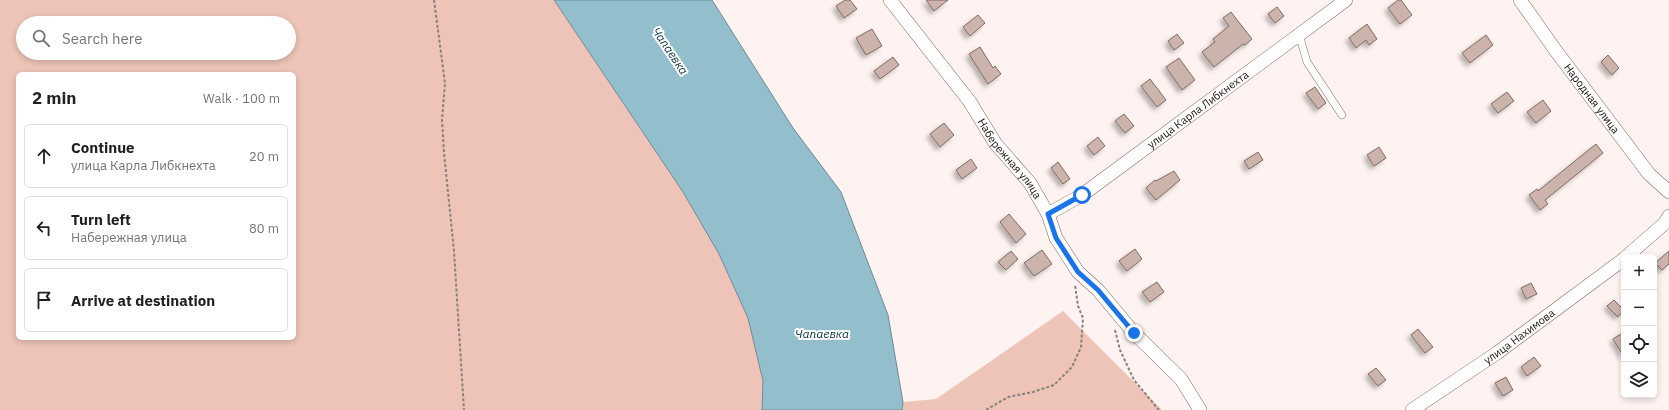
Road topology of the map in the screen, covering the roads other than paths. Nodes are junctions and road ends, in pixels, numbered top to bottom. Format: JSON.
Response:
{"nodes":[{"id":1,"x":890,"y":0,"type":"edge"},
{"id":2,"x":1346,"y":0,"type":"edge"},
{"id":3,"x":1520,"y":0,"type":"edge"},
{"id":4,"x":1299,"y":33,"type":"junction"},
{"id":5,"x":1342,"y":115,"type":"dead end"},
{"id":6,"x":1669,"y":192,"type":"edge"},
{"id":7,"x":1048,"y":214,"type":"junction"},
{"id":8,"x":1669,"y":216,"type":"edge"},
{"id":9,"x":1630,"y":254,"type":"edge"},
{"id":10,"x":1621,"y":261,"type":"edge"},
{"id":11,"x":1200,"y":410,"type":"edge"},
{"id":12,"x":1412,"y":410,"type":"edge"}],
"edges":[{"from":1,"to":7,"type":"street","name":"Набережная улица"},
{"from":2,"to":4,"type":"street","name":"улица Карла Либкнехта"},
{"from":3,"to":6,"type":"street","name":"Народная улица"},
{"from":4,"to":5,"type":"lane"},
{"from":4,"to":7,"type":"street","name":"улица Карла Либкнехта"},
{"from":7,"to":11,"type":"street","name":"Набережная улица"},
{"from":8,"to":9,"type":"street","name":"улица Нахимова"},
{"from":10,"to":12,"type":"street","name":"улица Нахимова"}]}
